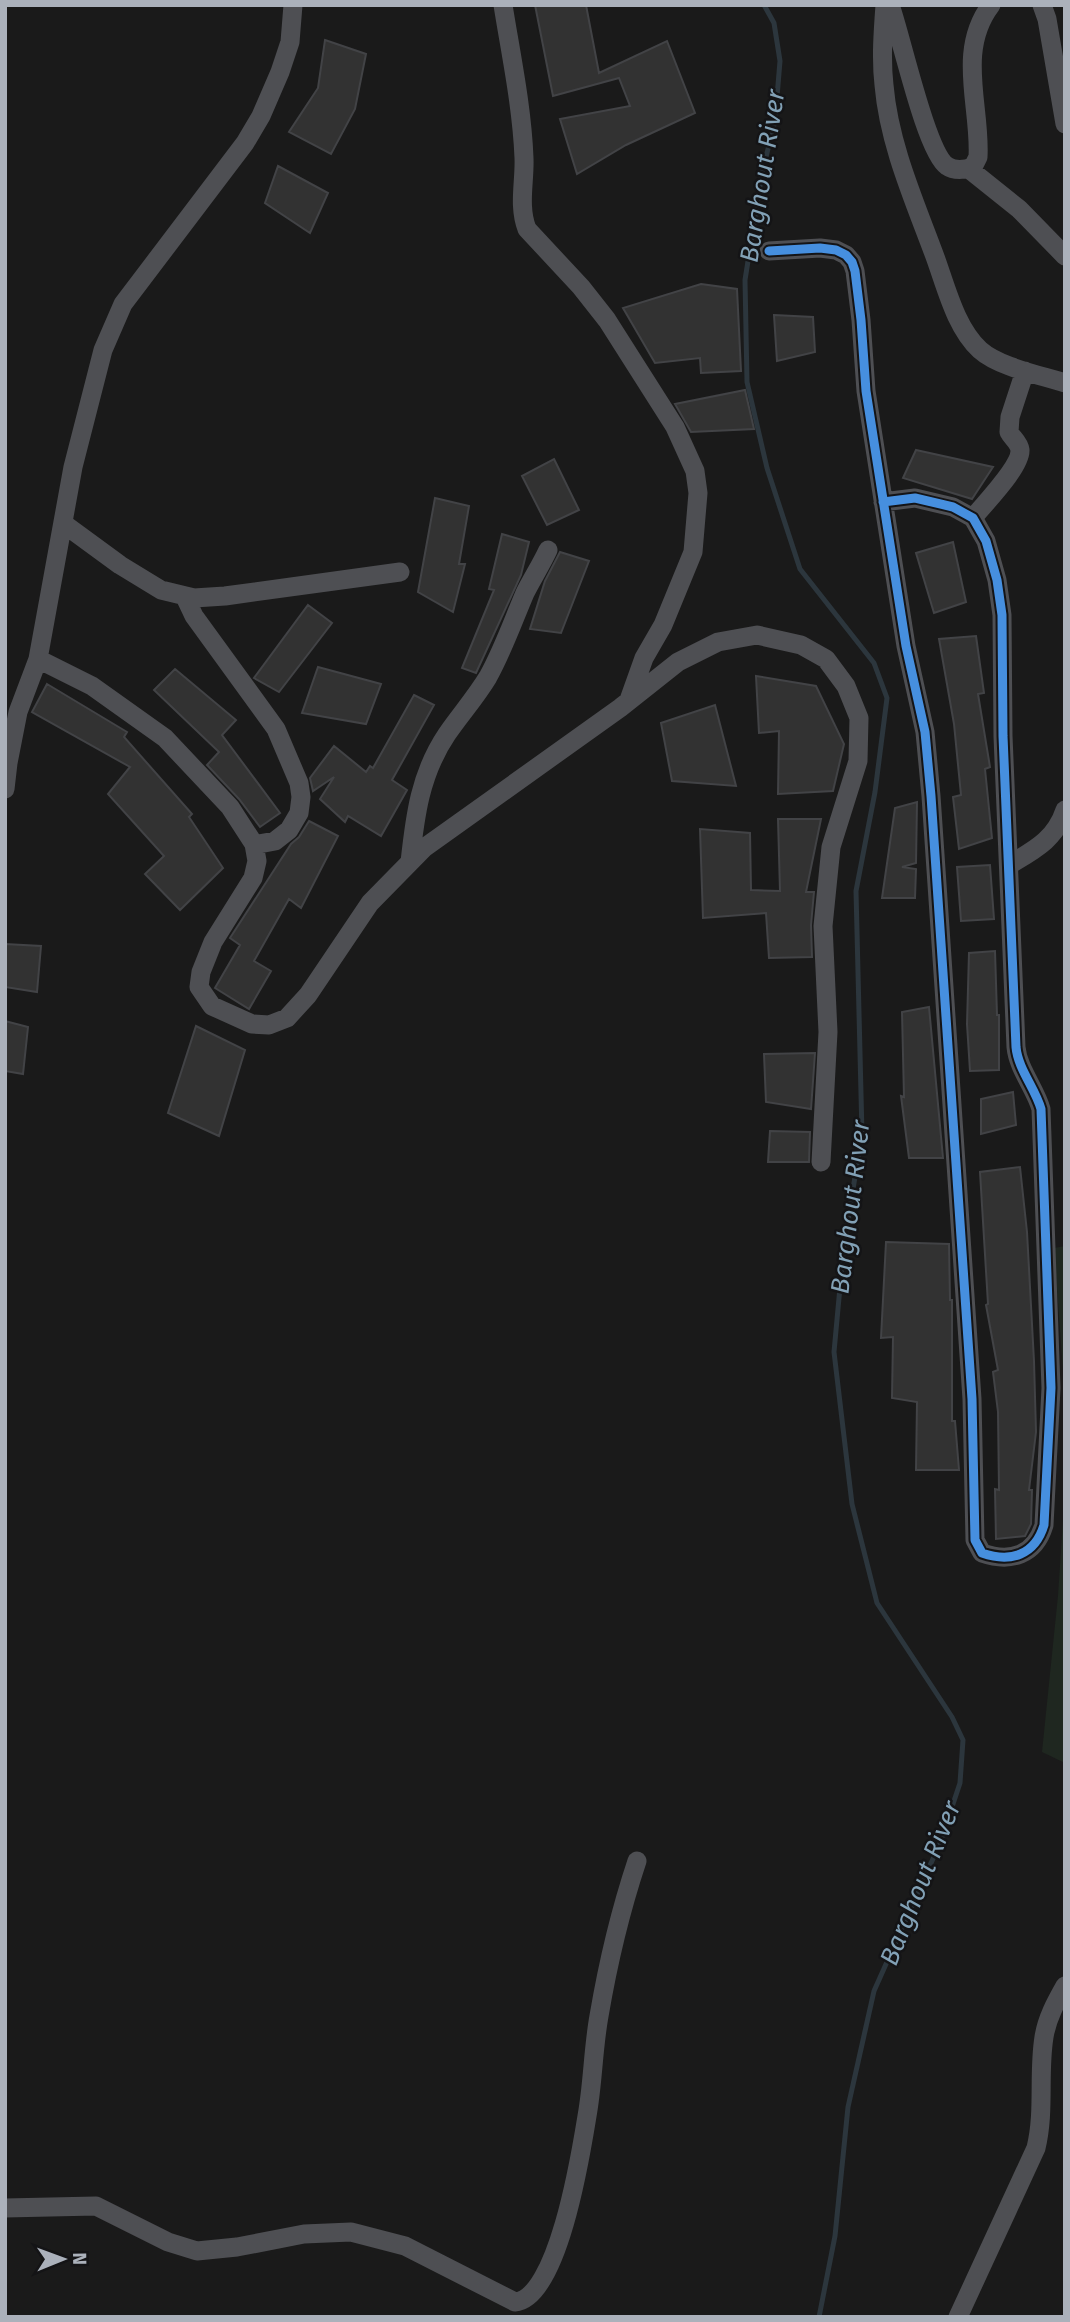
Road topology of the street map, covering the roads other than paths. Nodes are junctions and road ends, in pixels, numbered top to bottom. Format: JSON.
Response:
{"nodes":[{"id":1,"x":293,"y":5,"type":"edge"},
{"id":2,"x":503,"y":5,"type":"edge"},
{"id":3,"x":887,"y":5,"type":"edge"},
{"id":4,"x":991,"y":5,"type":"edge"},
{"id":5,"x":1042,"y":5,"type":"edge"},
{"id":6,"x":1065,"y":124,"type":"edge"},
{"id":7,"x":970,"y":169,"type":"junction"},
{"id":8,"x":769,"y":251,"type":"dead end"},
{"id":9,"x":1065,"y":256,"type":"edge"},
{"id":10,"x":1025,"y":371,"type":"junction"},
{"id":11,"x":1065,"y":383,"type":"edge"},
{"id":12,"x":883,"y":502,"type":"junction"},
{"id":13,"x":973,"y":518,"type":"junction"},
{"id":14,"x":64,"y":524,"type":"junction"},
{"id":15,"x":548,"y":550,"type":"dead end"},
{"id":16,"x":400,"y":572,"type":"dead end"},
{"id":17,"x":185,"y":597,"type":"junction"},
{"id":18,"x":38,"y":659,"type":"junction"},
{"id":19,"x":628,"y":702,"type":"junction"},
{"id":20,"x":12,"y":708,"type":"edge"},
{"id":21,"x":6,"y":781,"type":"edge"},
{"id":22,"x":5,"y":789,"type":"edge"},
{"id":23,"x":1065,"y":810,"type":"edge"},
{"id":24,"x":254,"y":845,"type":"junction"},
{"id":25,"x":410,"y":862,"type":"junction"},
{"id":26,"x":1009,"y":866,"type":"junction"},
{"id":27,"x":821,"y":1163,"type":"dead end"},
{"id":28,"x":637,"y":1861,"type":"dead end"},
{"id":29,"x":1065,"y":1986,"type":"edge"},
{"id":30,"x":5,"y":2207,"type":"edge"},
{"id":31,"x":958,"y":2317,"type":"edge"}],
"edges":[{"from":1,"to":14,"type":"street"},
{"from":2,"to":19,"type":"street"},
{"from":3,"to":7,"type":"street"},
{"from":3,"to":10,"type":"street"},
{"from":4,"to":7,"type":"street"},
{"from":5,"to":6,"type":"street"},
{"from":7,"to":9,"type":"street"},
{"from":8,"to":12,"type":"street"},
{"from":10,"to":11,"type":"street"},
{"from":10,"to":13,"type":"street"},
{"from":12,"to":13,"type":"street"},
{"from":12,"to":26,"type":"street"},
{"from":13,"to":26,"type":"street"},
{"from":14,"to":17,"type":"street"},
{"from":14,"to":18,"type":"street"},
{"from":15,"to":25,"type":"street"},
{"from":16,"to":17,"type":"street"},
{"from":17,"to":24,"type":"street"},
{"from":18,"to":20,"type":"street"},
{"from":18,"to":24,"type":"street"},
{"from":19,"to":25,"type":"street"},
{"from":19,"to":27,"type":"street"},
{"from":20,"to":21,"type":"street"},
{"from":21,"to":22,"type":"street"},
{"from":23,"to":26,"type":"street"},
{"from":24,"to":25,"type":"street"},
{"from":28,"to":30,"type":"street"},
{"from":29,"to":31,"type":"street"}]}
